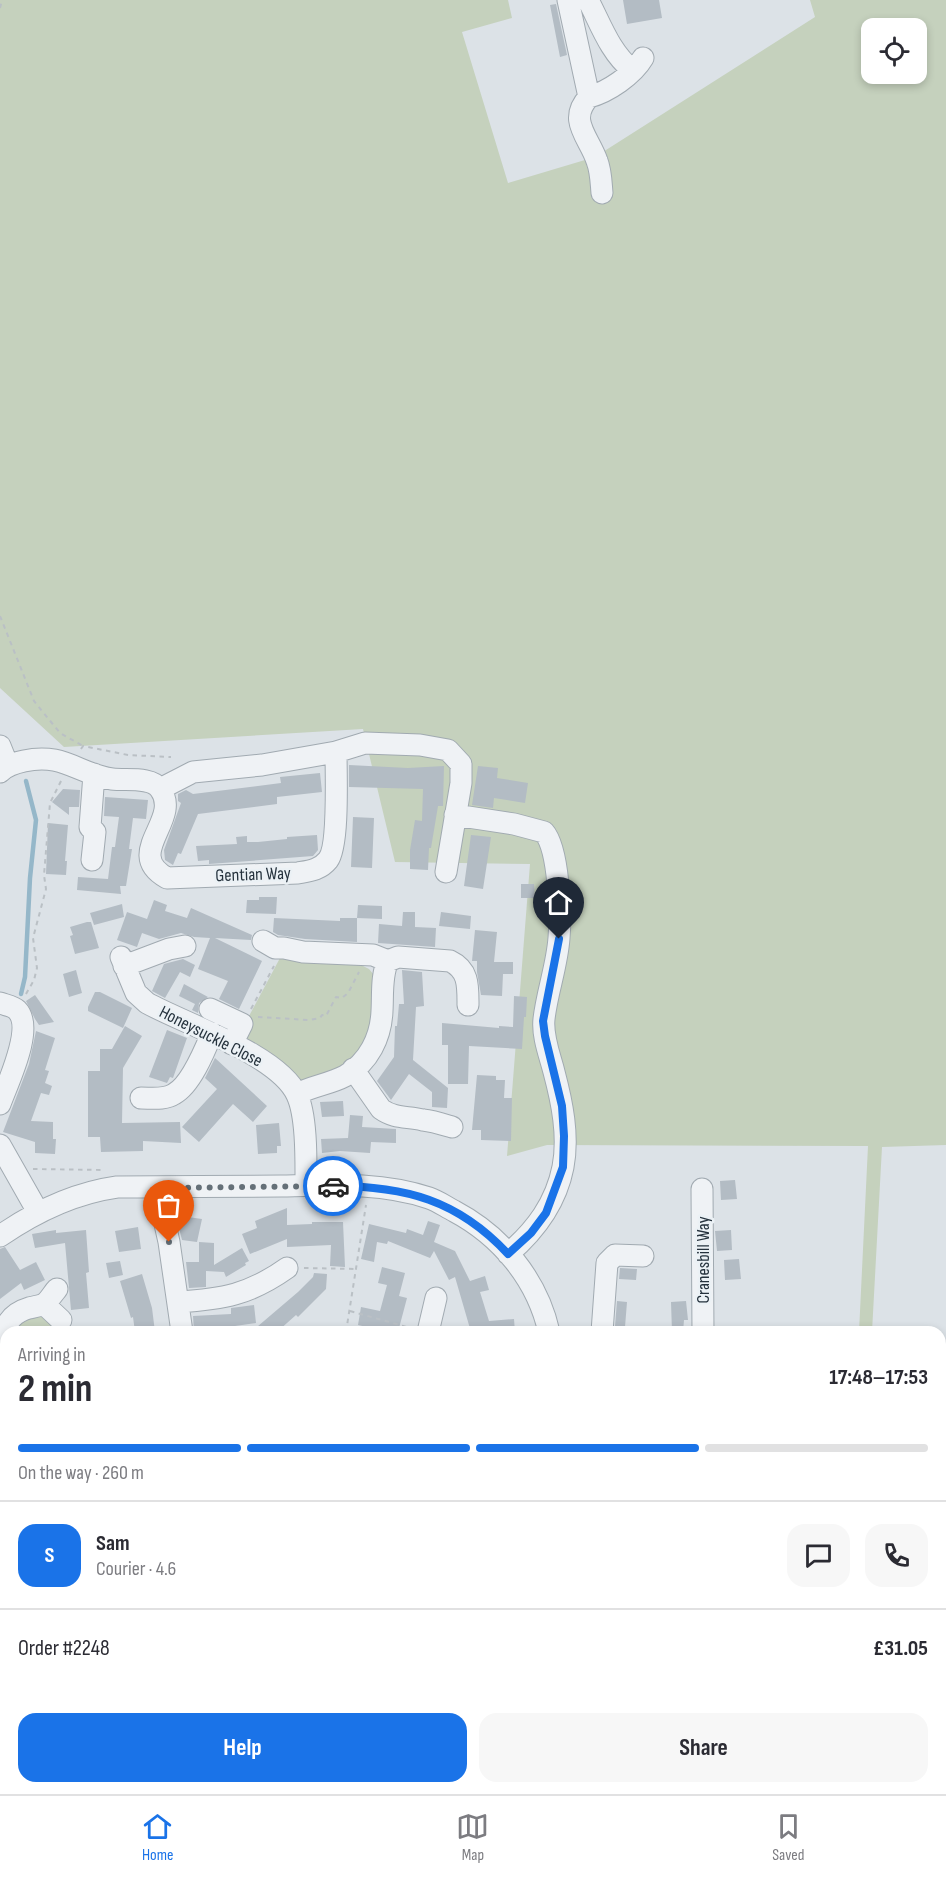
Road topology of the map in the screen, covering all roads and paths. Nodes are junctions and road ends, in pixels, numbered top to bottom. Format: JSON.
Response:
{"nodes":[{"id":1,"x":2,"y":0,"type":"edge"},
{"id":2,"x":567,"y":0,"type":"edge"},
{"id":3,"x":588,"y":0,"type":"edge"},
{"id":4,"x":0,"y":8,"type":"edge"},
{"id":5,"x":589,"y":98,"type":"junction"},
{"id":6,"x":602,"y":193,"type":"dead end"},
{"id":7,"x":0,"y":616,"type":"edge"},
{"id":8,"x":83,"y":746,"type":"junction"},
{"id":9,"x":336,"y":752,"type":"junction"},
{"id":10,"x":171,"y":757,"type":"dead end"},
{"id":11,"x":3,"y":761,"type":"edge"},
{"id":12,"x":70,"y":764,"type":"junction"},
{"id":13,"x":94,"y":774,"type":"junction"},
{"id":14,"x":160,"y":789,"type":"junction"},
{"id":15,"x":455,"y":815,"type":"junction"},
{"id":16,"x":92,"y":860,"type":"dead end"},
{"id":17,"x":446,"y":872,"type":"dead end"},
{"id":18,"x":263,"y":941,"type":"dead end"},
{"id":19,"x":186,"y":946,"type":"dead end"},
{"id":20,"x":284,"y":948,"type":"junction"},
{"id":21,"x":359,"y":959,"type":"junction"},
{"id":22,"x":388,"y":960,"type":"junction"},
{"id":23,"x":468,"y":1005,"type":"dead end"},
{"id":24,"x":8,"y":1006,"type":"edge"},
{"id":25,"x":210,"y":1009,"type":"dead end"},
{"id":26,"x":250,"y":1020,"type":"junction"},
{"id":27,"x":212,"y":1033,"type":"junction"},
{"id":28,"x":232,"y":1044,"type":"junction"},
{"id":29,"x":353,"y":1069,"type":"junction"},
{"id":30,"x":297,"y":1094,"type":"junction"},
{"id":31,"x":141,"y":1098,"type":"dead end"},
{"id":32,"x":0,"y":1104,"type":"edge"},
{"id":33,"x":452,"y":1127,"type":"dead end"},
{"id":34,"x":0,"y":1145,"type":"edge"},
{"id":35,"x":13,"y":1169,"type":"junction"},
{"id":36,"x":106,"y":1170,"type":"dead end"},
{"id":37,"x":306,"y":1185,"type":"junction"},
{"id":38,"x":369,"y":1187,"type":"junction"},
{"id":39,"x":157,"y":1188,"type":"junction"},
{"id":40,"x":702,"y":1189,"type":"dead end"},
{"id":41,"x":38,"y":1212,"type":"junction"},
{"id":42,"x":0,"y":1236,"type":"edge"},
{"id":43,"x":508,"y":1254,"type":"junction"},
{"id":44,"x":643,"y":1256,"type":"dead end"},
{"id":45,"x":287,"y":1268,"type":"joint"},
{"id":46,"x":357,"y":1269,"type":"junction"},
{"id":47,"x":436,"y":1298,"type":"dead end"},
{"id":48,"x":178,"y":1302,"type":"junction"},
{"id":49,"x":350,"y":1311,"type":"junction"},
{"id":50,"x":61,"y":1320,"type":"dead end"},
{"id":51,"x":6,"y":1326,"type":"edge"},
{"id":52,"x":181,"y":1326,"type":"edge"},
{"id":53,"x":347,"y":1326,"type":"edge"},
{"id":54,"x":406,"y":1326,"type":"edge"},
{"id":55,"x":423,"y":1326,"type":"edge"},
{"id":56,"x":547,"y":1326,"type":"edge"},
{"id":57,"x":602,"y":1326,"type":"edge"},
{"id":58,"x":703,"y":1326,"type":"edge"},
{"id":59,"x":386,"y":1794,"type":"edge"},
{"id":60,"x":409,"y":1794,"type":"edge"}],
"edges":[{"from":1,"to":4,"type":"path"},
{"from":2,"to":5,"type":"street"},
{"from":3,"to":5,"type":"street"},
{"from":5,"to":6,"type":"street"},
{"from":7,"to":8,"type":"path"},
{"from":8,"to":10,"type":"path"},
{"from":8,"to":12,"type":"path"},
{"from":9,"to":14,"type":"street"},
{"from":9,"to":14,"type":"street","name":"Gentian Way"},
{"from":9,"to":15,"type":"street"},
{"from":11,"to":12,"type":"street"},
{"from":12,"to":13,"type":"street"},
{"from":12,"to":24,"type":"path"},
{"from":13,"to":14,"type":"street"},
{"from":13,"to":16,"type":"street"},
{"from":15,"to":17,"type":"street"},
{"from":15,"to":43,"type":"street"},
{"from":18,"to":20,"type":"street"},
{"from":19,"to":27,"type":"street","name":"Honeysuckle Close"},
{"from":20,"to":21,"type":"street"},
{"from":20,"to":26,"type":"path"},
{"from":21,"to":22,"type":"street"},
{"from":21,"to":26,"type":"path"},
{"from":22,"to":23,"type":"street"},
{"from":22,"to":29,"type":"street"},
{"from":24,"to":32,"type":"street"},
{"from":25,"to":26,"type":"street"},
{"from":26,"to":28,"type":"street"},
{"from":27,"to":28,"type":"street","name":"Honeysuckle Close"},
{"from":27,"to":31,"type":"street"},
{"from":28,"to":30,"type":"street","name":"Honeysuckle Close"},
{"from":29,"to":30,"type":"street"},
{"from":29,"to":33,"type":"street"},
{"from":30,"to":37,"type":"street","name":"Honeysuckle Close"},
{"from":34,"to":35,"type":"street"},
{"from":35,"to":36,"type":"path"},
{"from":35,"to":41,"type":"street"},
{"from":37,"to":38,"type":"street"},
{"from":37,"to":39,"type":"street"},
{"from":38,"to":43,"type":"street"},
{"from":38,"to":46,"type":"path"},
{"from":39,"to":41,"type":"street"},
{"from":39,"to":48,"type":"street"},
{"from":40,"to":58,"type":"street","name":"Cranesbill Way"},
{"from":41,"to":42,"type":"street"},
{"from":43,"to":56,"type":"street"},
{"from":44,"to":57,"type":"street"},
{"from":45,"to":46,"type":"path"},
{"from":45,"to":48,"type":"street"},
{"from":46,"to":49,"type":"path"},
{"from":47,"to":55,"type":"street"},
{"from":48,"to":52,"type":"street"},
{"from":49,"to":53,"type":"path"},
{"from":49,"to":54,"type":"path"},
{"from":50,"to":51,"type":"street"},
{"from":59,"to":60,"type":"street"}]}
